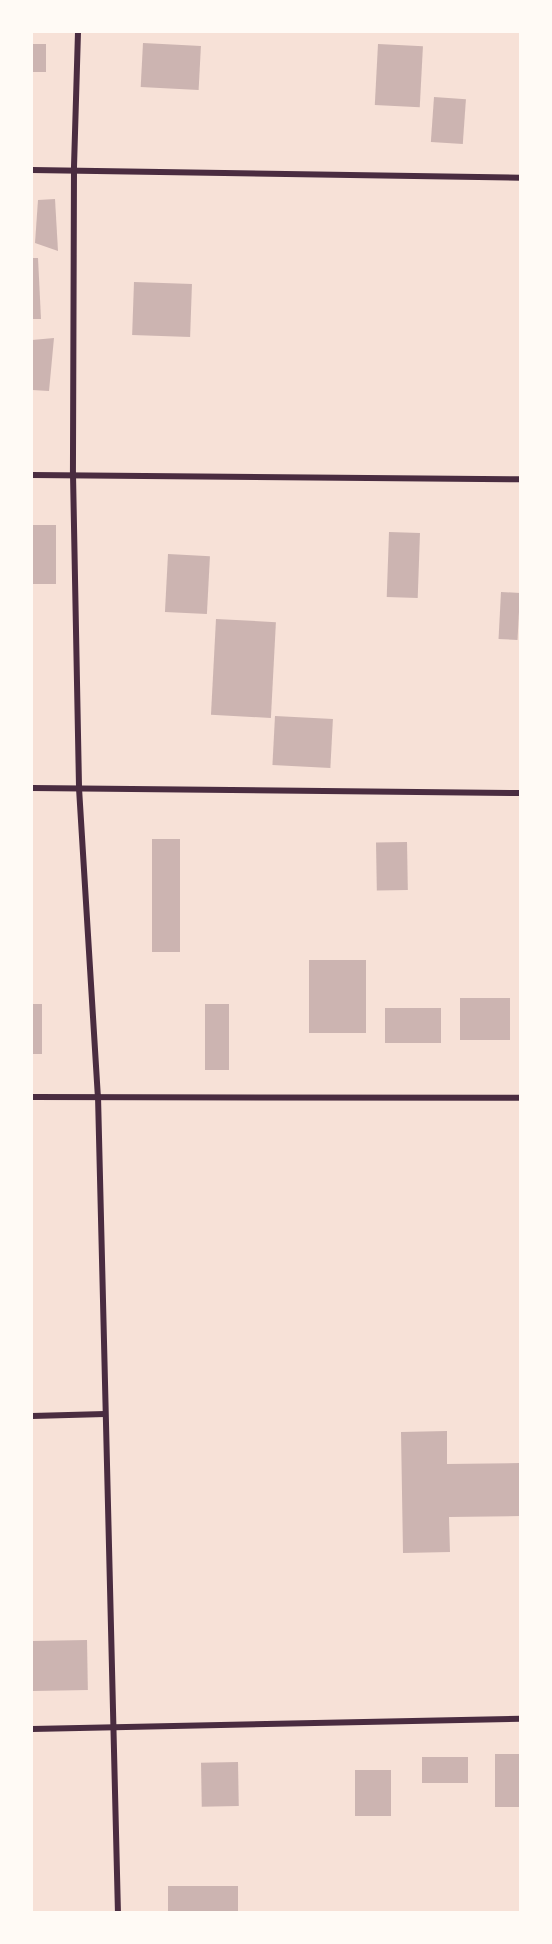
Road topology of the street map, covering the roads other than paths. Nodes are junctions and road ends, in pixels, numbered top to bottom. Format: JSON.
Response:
{"nodes":[{"id":1,"x":78,"y":32,"type":"edge"},
{"id":2,"x":74,"y":169,"type":"junction"},
{"id":3,"x":32,"y":170,"type":"edge"},
{"id":4,"x":520,"y":178,"type":"edge"},
{"id":5,"x":72,"y":474,"type":"junction"},
{"id":6,"x":32,"y":475,"type":"edge"},
{"id":7,"x":520,"y":479,"type":"edge"},
{"id":8,"x":32,"y":788,"type":"edge"},
{"id":9,"x":79,"y":788,"type":"junction"},
{"id":10,"x":520,"y":793,"type":"edge"},
{"id":11,"x":98,"y":1096,"type":"junction"},
{"id":12,"x":32,"y":1097,"type":"edge"},
{"id":13,"x":520,"y":1098,"type":"edge"},
{"id":14,"x":105,"y":1414,"type":"junction"},
{"id":15,"x":32,"y":1416,"type":"edge"},
{"id":16,"x":520,"y":1719,"type":"edge"},
{"id":17,"x":113,"y":1728,"type":"junction"},
{"id":18,"x":32,"y":1729,"type":"edge"},
{"id":19,"x":118,"y":1912,"type":"edge"}],
"edges":[{"from":1,"to":2,"type":"street"},
{"from":2,"to":3,"type":"street"},
{"from":2,"to":4,"type":"street"},
{"from":2,"to":5,"type":"street"},
{"from":5,"to":6,"type":"street"},
{"from":5,"to":7,"type":"street"},
{"from":5,"to":9,"type":"street"},
{"from":8,"to":9,"type":"street"},
{"from":9,"to":10,"type":"street"},
{"from":9,"to":11,"type":"street"},
{"from":11,"to":12,"type":"street"},
{"from":11,"to":13,"type":"street"},
{"from":11,"to":14,"type":"street"},
{"from":14,"to":15,"type":"street"},
{"from":14,"to":17,"type":"street"},
{"from":16,"to":17,"type":"street"},
{"from":17,"to":18,"type":"street"},
{"from":17,"to":19,"type":"street"}]}
